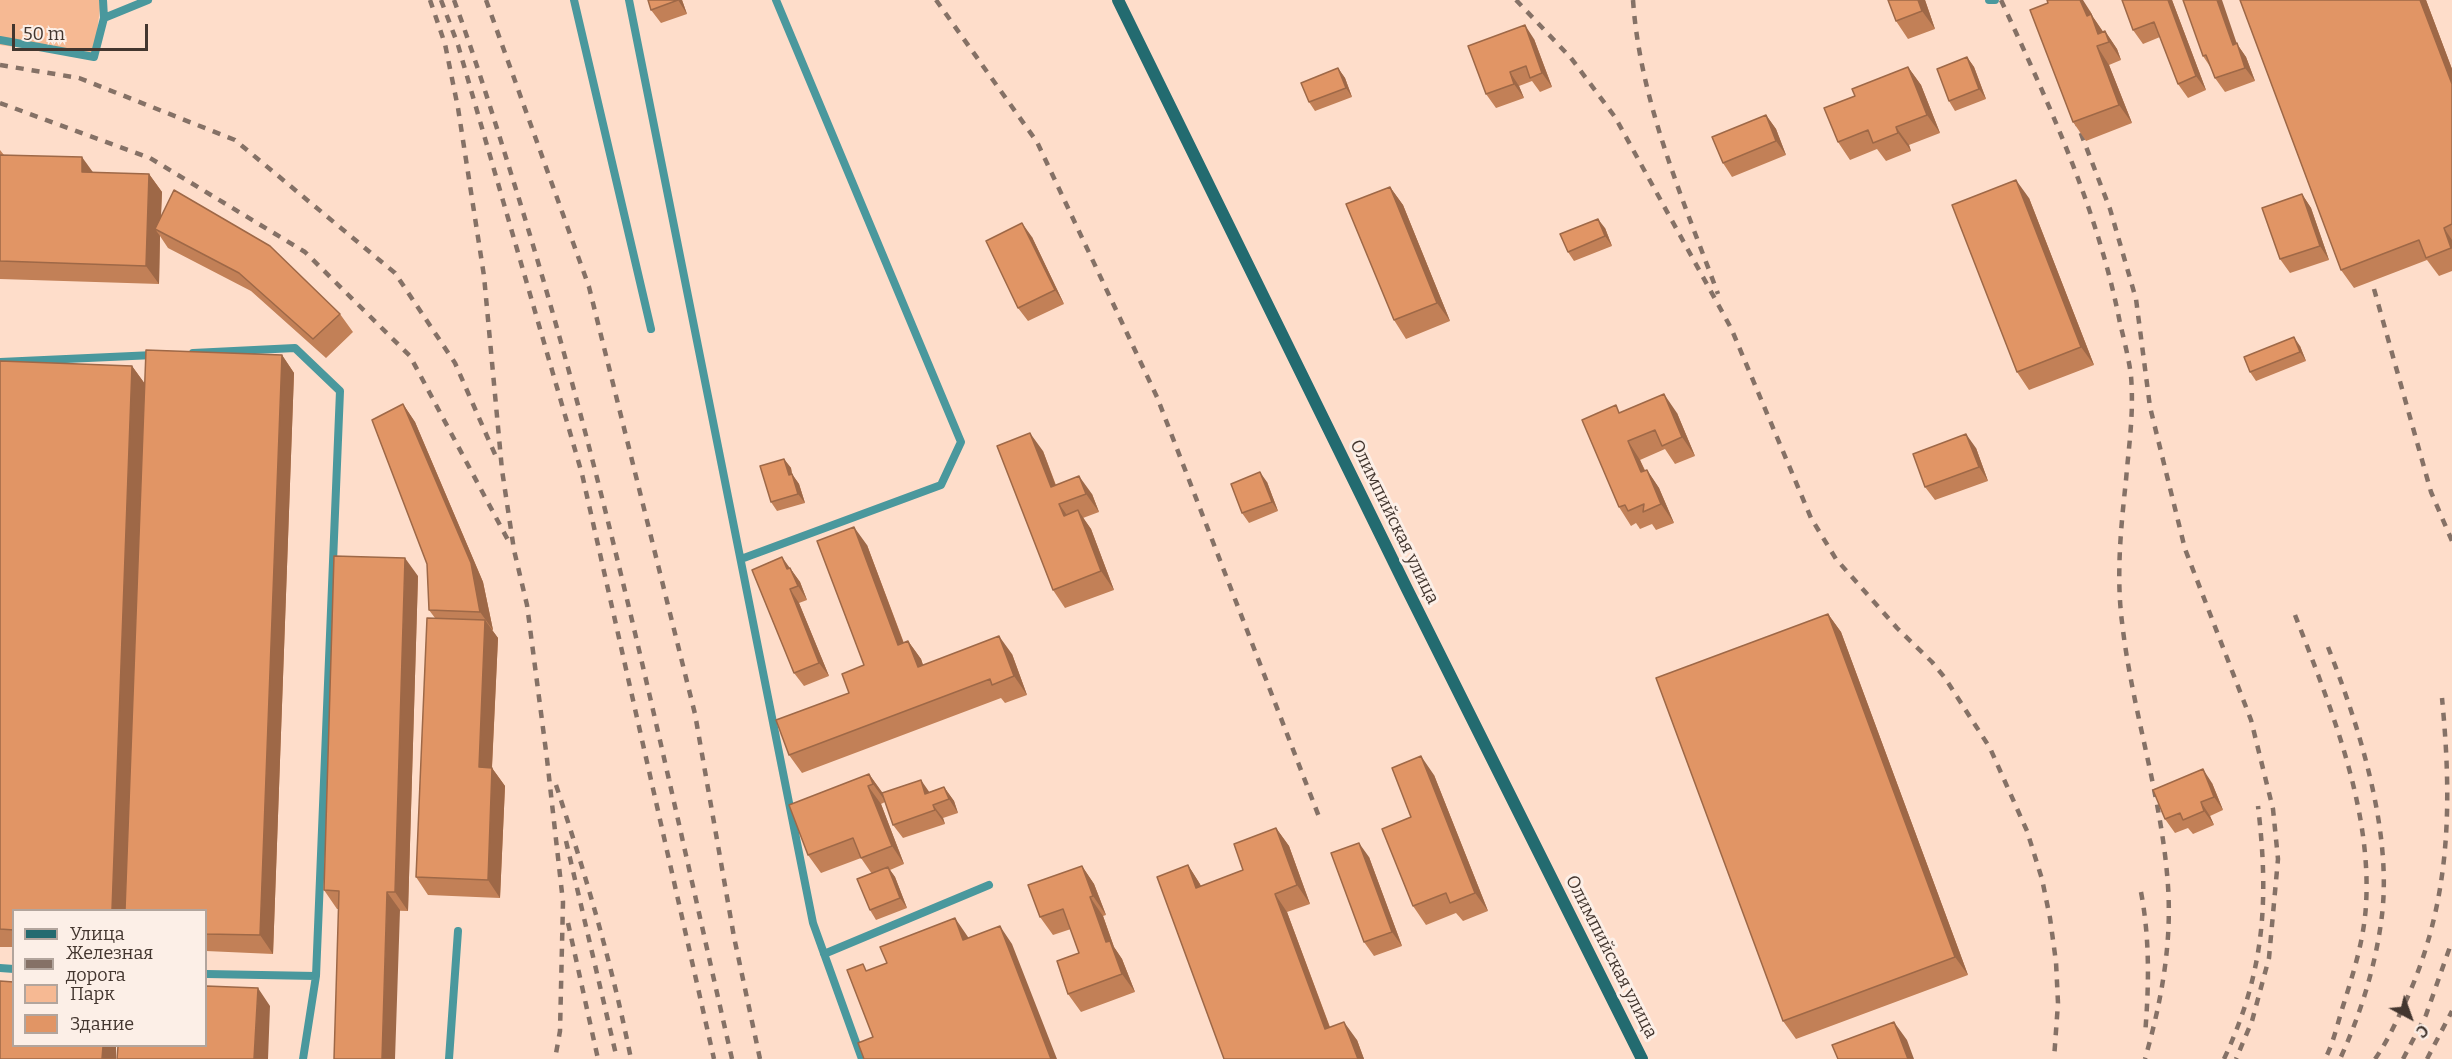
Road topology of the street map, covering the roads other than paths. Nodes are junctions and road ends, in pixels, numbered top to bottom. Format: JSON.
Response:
{"nodes":[{"id":1,"x":103,"y":0,"type":"edge"},
{"id":2,"x":148,"y":0,"type":"edge"},
{"id":3,"x":574,"y":0,"type":"edge"},
{"id":4,"x":629,"y":0,"type":"edge"},
{"id":5,"x":776,"y":0,"type":"edge"},
{"id":6,"x":1118,"y":0,"type":"edge"},
{"id":7,"x":1989,"y":0,"type":"edge"},
{"id":8,"x":1995,"y":0,"type":"edge"},
{"id":9,"x":104,"y":18,"type":"junction"},
{"id":10,"x":0,"y":40,"type":"edge"},
{"id":11,"x":651,"y":328,"type":"dead end"},
{"id":12,"x":189,"y":353,"type":"edge"},
{"id":13,"x":166,"y":354,"type":"edge"},
{"id":14,"x":0,"y":363,"type":"edge"},
{"id":15,"x":0,"y":371,"type":"edge"},
{"id":16,"x":741,"y":559,"type":"junction"},
{"id":17,"x":989,"y":885,"type":"dead end"},
{"id":18,"x":458,"y":931,"type":"dead end"},
{"id":19,"x":824,"y":954,"type":"junction"},
{"id":20,"x":207,"y":974,"type":"edge"},
{"id":21,"x":316,"y":976,"type":"junction"},
{"id":22,"x":303,"y":1059,"type":"edge"},
{"id":23,"x":449,"y":1059,"type":"edge"},
{"id":24,"x":862,"y":1059,"type":"edge"},
{"id":25,"x":1642,"y":1059,"type":"edge"}],
"edges":[{"from":1,"to":9,"type":"lane"},
{"from":2,"to":9,"type":"lane"},
{"from":3,"to":11,"type":"lane"},
{"from":4,"to":16,"type":"lane"},
{"from":5,"to":16,"type":"lane"},
{"from":6,"to":25,"type":"street","name":"Олимпийская улица"},
{"from":7,"to":8,"type":"lane"},
{"from":9,"to":10,"type":"lane"},
{"from":12,"to":21,"type":"lane"},
{"from":13,"to":14,"type":"lane"},
{"from":14,"to":15,"type":"lane"},
{"from":16,"to":19,"type":"lane"},
{"from":17,"to":19,"type":"lane"},
{"from":18,"to":23,"type":"lane"},
{"from":19,"to":24,"type":"lane"},
{"from":20,"to":21,"type":"lane"},
{"from":21,"to":22,"type":"lane"}]}
